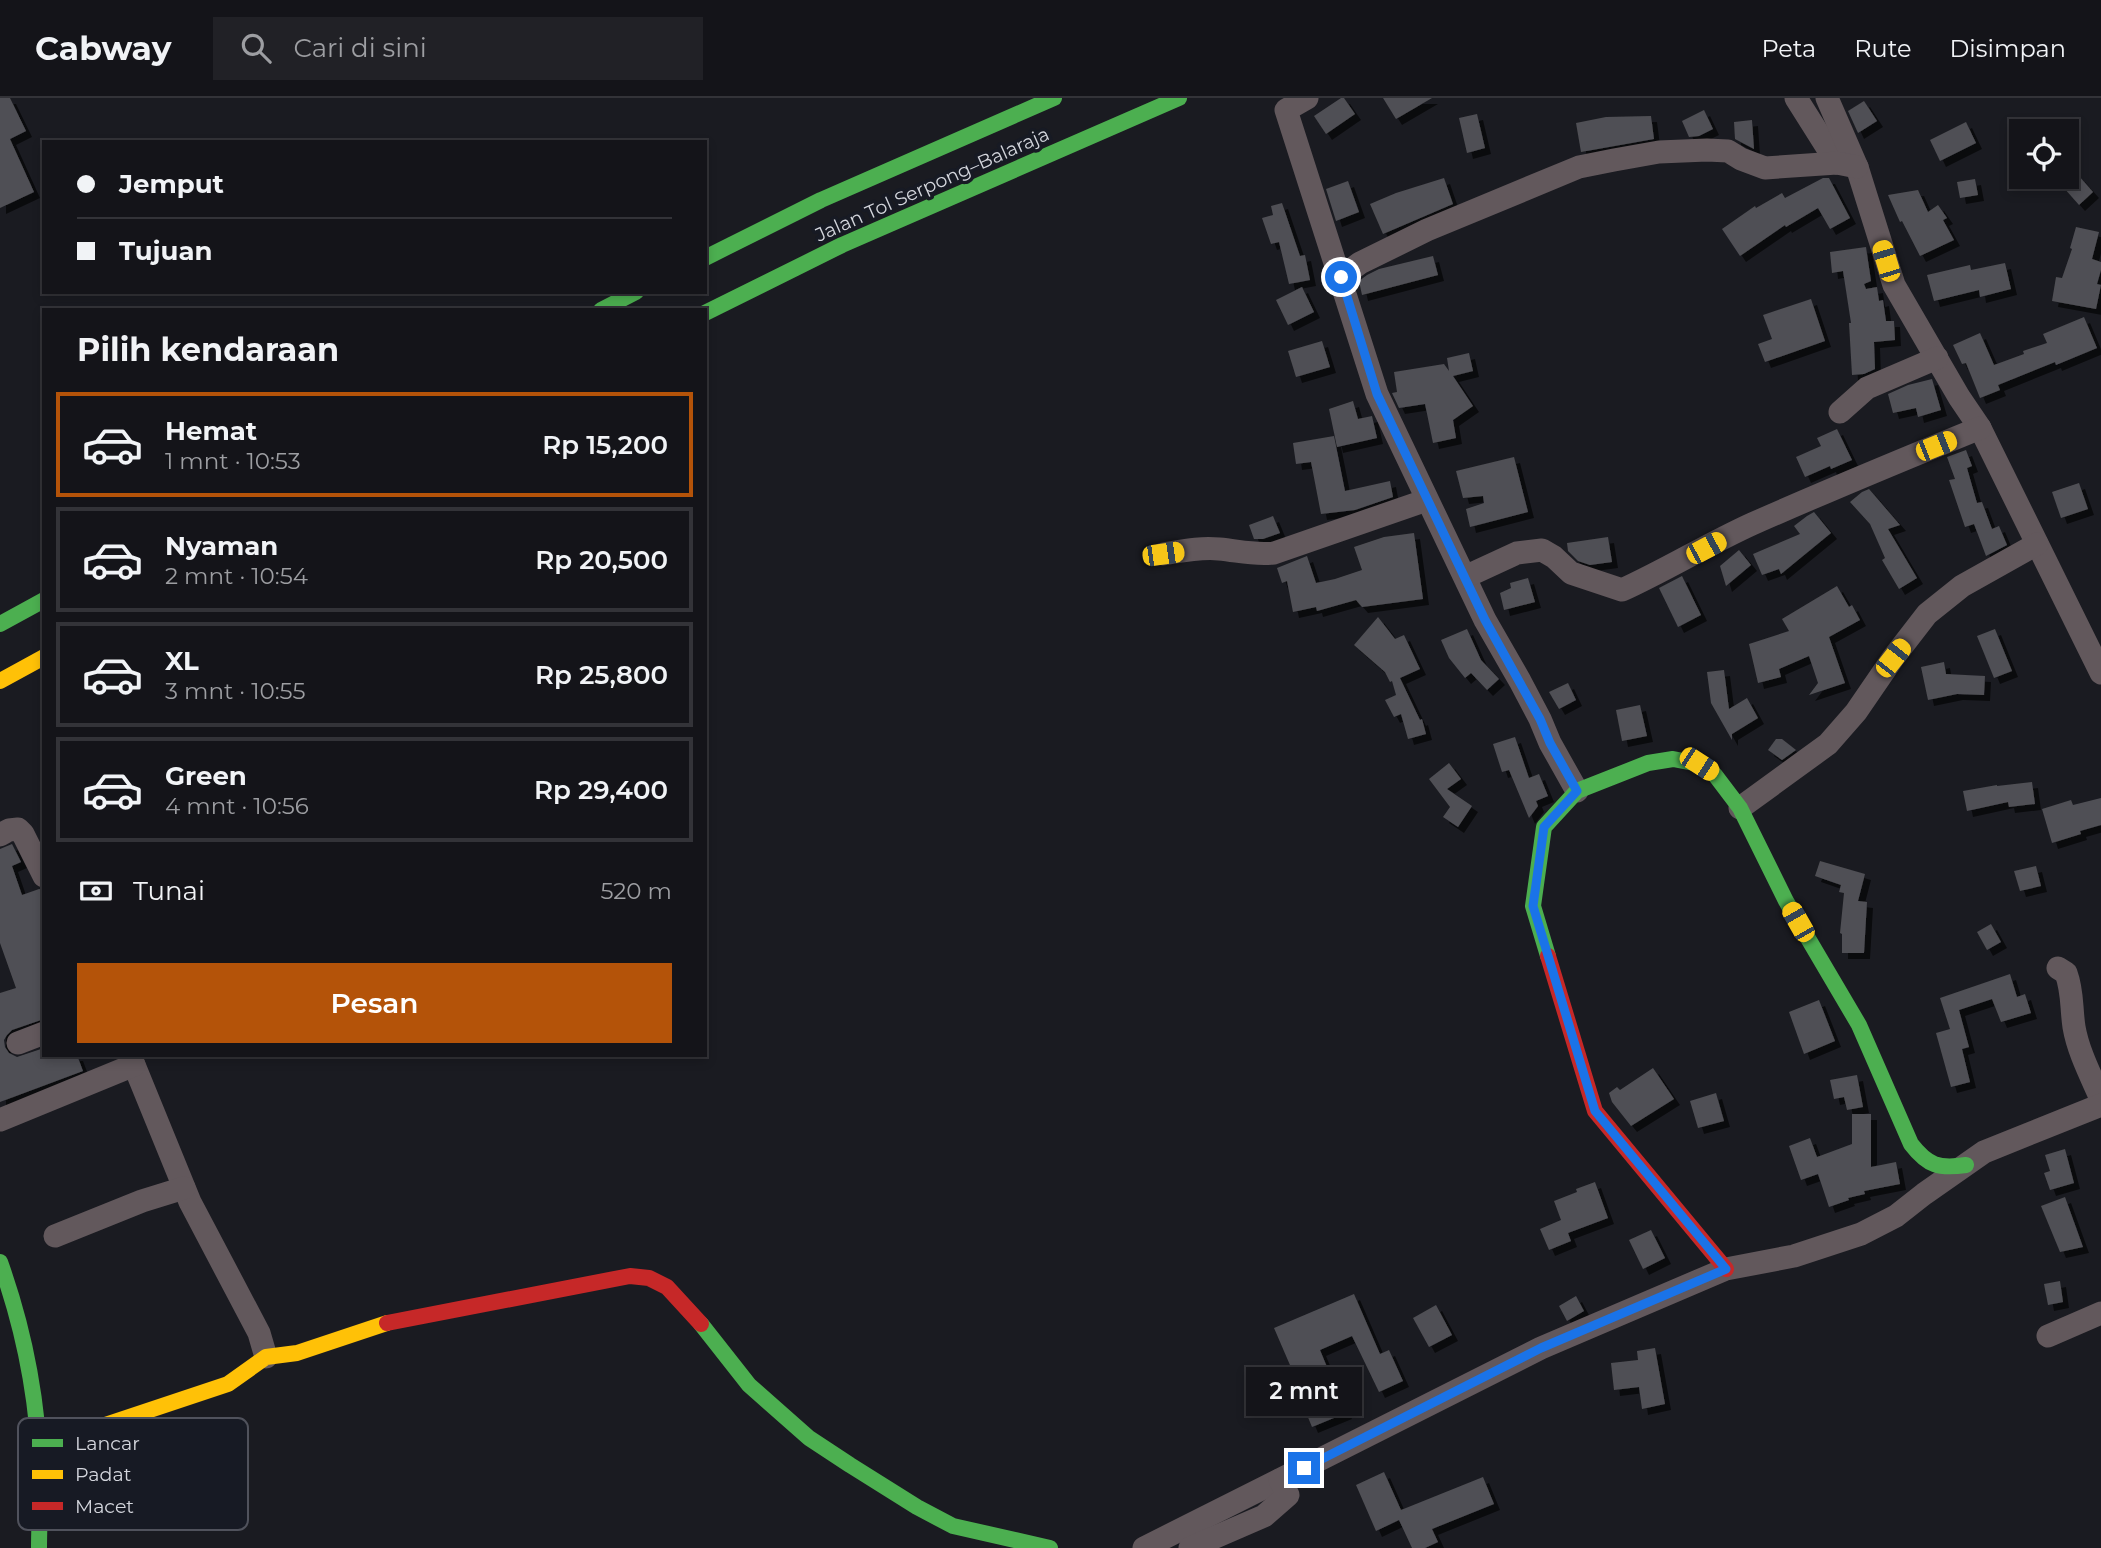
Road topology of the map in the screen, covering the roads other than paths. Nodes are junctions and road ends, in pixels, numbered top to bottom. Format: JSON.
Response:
{"nodes":[{"id":1,"x":1054,"y":98,"type":"edge"},
{"id":2,"x":1179,"y":98,"type":"edge"},
{"id":3,"x":1307,"y":98,"type":"edge"},
{"id":4,"x":1796,"y":98,"type":"edge"},
{"id":5,"x":1827,"y":98,"type":"edge"},
{"id":6,"x":1847,"y":165,"type":"junction"},
{"id":7,"x":707,"y":257,"type":"edge"},
{"id":8,"x":1341,"y":277,"type":"junction"},
{"id":9,"x":632,"y":294,"type":"edge"},
{"id":10,"x":605,"y":308,"type":"edge"},
{"id":11,"x":707,"y":312,"type":"edge"},
{"id":12,"x":1937,"y":358,"type":"junction"},
{"id":13,"x":1840,"y":412,"type":"dead end"},
{"id":14,"x":1980,"y":428,"type":"junction"},
{"id":15,"x":1427,"y":500,"type":"junction"},
{"id":16,"x":2037,"y":544,"type":"junction"},
{"id":17,"x":1163,"y":554,"type":"dead end"},
{"id":18,"x":1465,"y":577,"type":"junction"},
{"id":19,"x":42,"y":601,"type":"edge"},
{"id":20,"x":0,"y":624,"type":"edge"},
{"id":21,"x":42,"y":658,"type":"edge"},
{"id":22,"x":2101,"y":674,"type":"edge"},
{"id":23,"x":0,"y":681,"type":"edge"},
{"id":24,"x":1577,"y":791,"type":"junction"},
{"id":25,"x":1740,"y":808,"type":"junction"},
{"id":26,"x":0,"y":835,"type":"edge"},
{"id":27,"x":42,"y":872,"type":"edge"},
{"id":28,"x":2058,"y":968,"type":"dead end"},
{"id":29,"x":42,"y":1034,"type":"edge"},
{"id":30,"x":18,"y":1043,"type":"dead end"},
{"id":31,"x":132,"y":1060,"type":"edge"},
{"id":32,"x":2101,"y":1099,"type":"edge"},
{"id":33,"x":2101,"y":1105,"type":"edge"},
{"id":34,"x":0,"y":1120,"type":"edge"},
{"id":35,"x":1966,"y":1165,"type":"junction"},
{"id":36,"x":184,"y":1188,"type":"junction"},
{"id":37,"x":55,"y":1236,"type":"dead end"},
{"id":38,"x":0,"y":1262,"type":"edge"},
{"id":39,"x":1726,"y":1269,"type":"junction"},
{"id":40,"x":2101,"y":1313,"type":"edge"},
{"id":41,"x":2048,"y":1336,"type":"dead end"},
{"id":42,"x":266,"y":1356,"type":"junction"},
{"id":43,"x":35,"y":1418,"type":"edge"},
{"id":44,"x":126,"y":1418,"type":"edge"},
{"id":45,"x":1280,"y":1480,"type":"junction"},
{"id":46,"x":39,"y":1530,"type":"edge"},
{"id":47,"x":39,"y":1548,"type":"edge"},
{"id":48,"x":1051,"y":1548,"type":"edge"},
{"id":49,"x":1144,"y":1548,"type":"edge"},
{"id":50,"x":1190,"y":1548,"type":"edge"}],
"edges":[{"from":1,"to":7,"type":"main road","name":"Jalan Tol Serpong–Balaraja"},
{"from":2,"to":11,"type":"main road","name":"Jalan Tol Serpong–Balaraja"},
{"from":3,"to":8,"type":"street"},
{"from":4,"to":6,"type":"street"},
{"from":5,"to":6,"type":"street"},
{"from":6,"to":8,"type":"street"},
{"from":6,"to":12,"type":"street"},
{"from":8,"to":15,"type":"street"},
{"from":9,"to":10,"type":"main road"},
{"from":12,"to":13,"type":"street"},
{"from":12,"to":14,"type":"street"},
{"from":14,"to":16,"type":"street"},
{"from":14,"to":18,"type":"street"},
{"from":15,"to":17,"type":"street"},
{"from":15,"to":18,"type":"street"},
{"from":16,"to":22,"type":"street"},
{"from":16,"to":25,"type":"street"},
{"from":18,"to":24,"type":"street"},
{"from":19,"to":20,"type":"main road"},
{"from":21,"to":23,"type":"main road"},
{"from":24,"to":25,"type":"main road"},
{"from":24,"to":39,"type":"main road"},
{"from":25,"to":35,"type":"main road"},
{"from":26,"to":27,"type":"street"},
{"from":28,"to":32,"type":"street"},
{"from":29,"to":30,"type":"street"},
{"from":31,"to":34,"type":"street"},
{"from":31,"to":36,"type":"street"},
{"from":33,"to":35,"type":"street"},
{"from":35,"to":39,"type":"street"},
{"from":36,"to":37,"type":"street"},
{"from":36,"to":42,"type":"street"},
{"from":38,"to":43,"type":"main road"},
{"from":39,"to":45,"type":"street"},
{"from":40,"to":41,"type":"street"},
{"from":42,"to":44,"type":"main road"},
{"from":42,"to":48,"type":"main road"},
{"from":45,"to":49,"type":"street"},
{"from":45,"to":50,"type":"street"},
{"from":46,"to":47,"type":"main road"}]}
